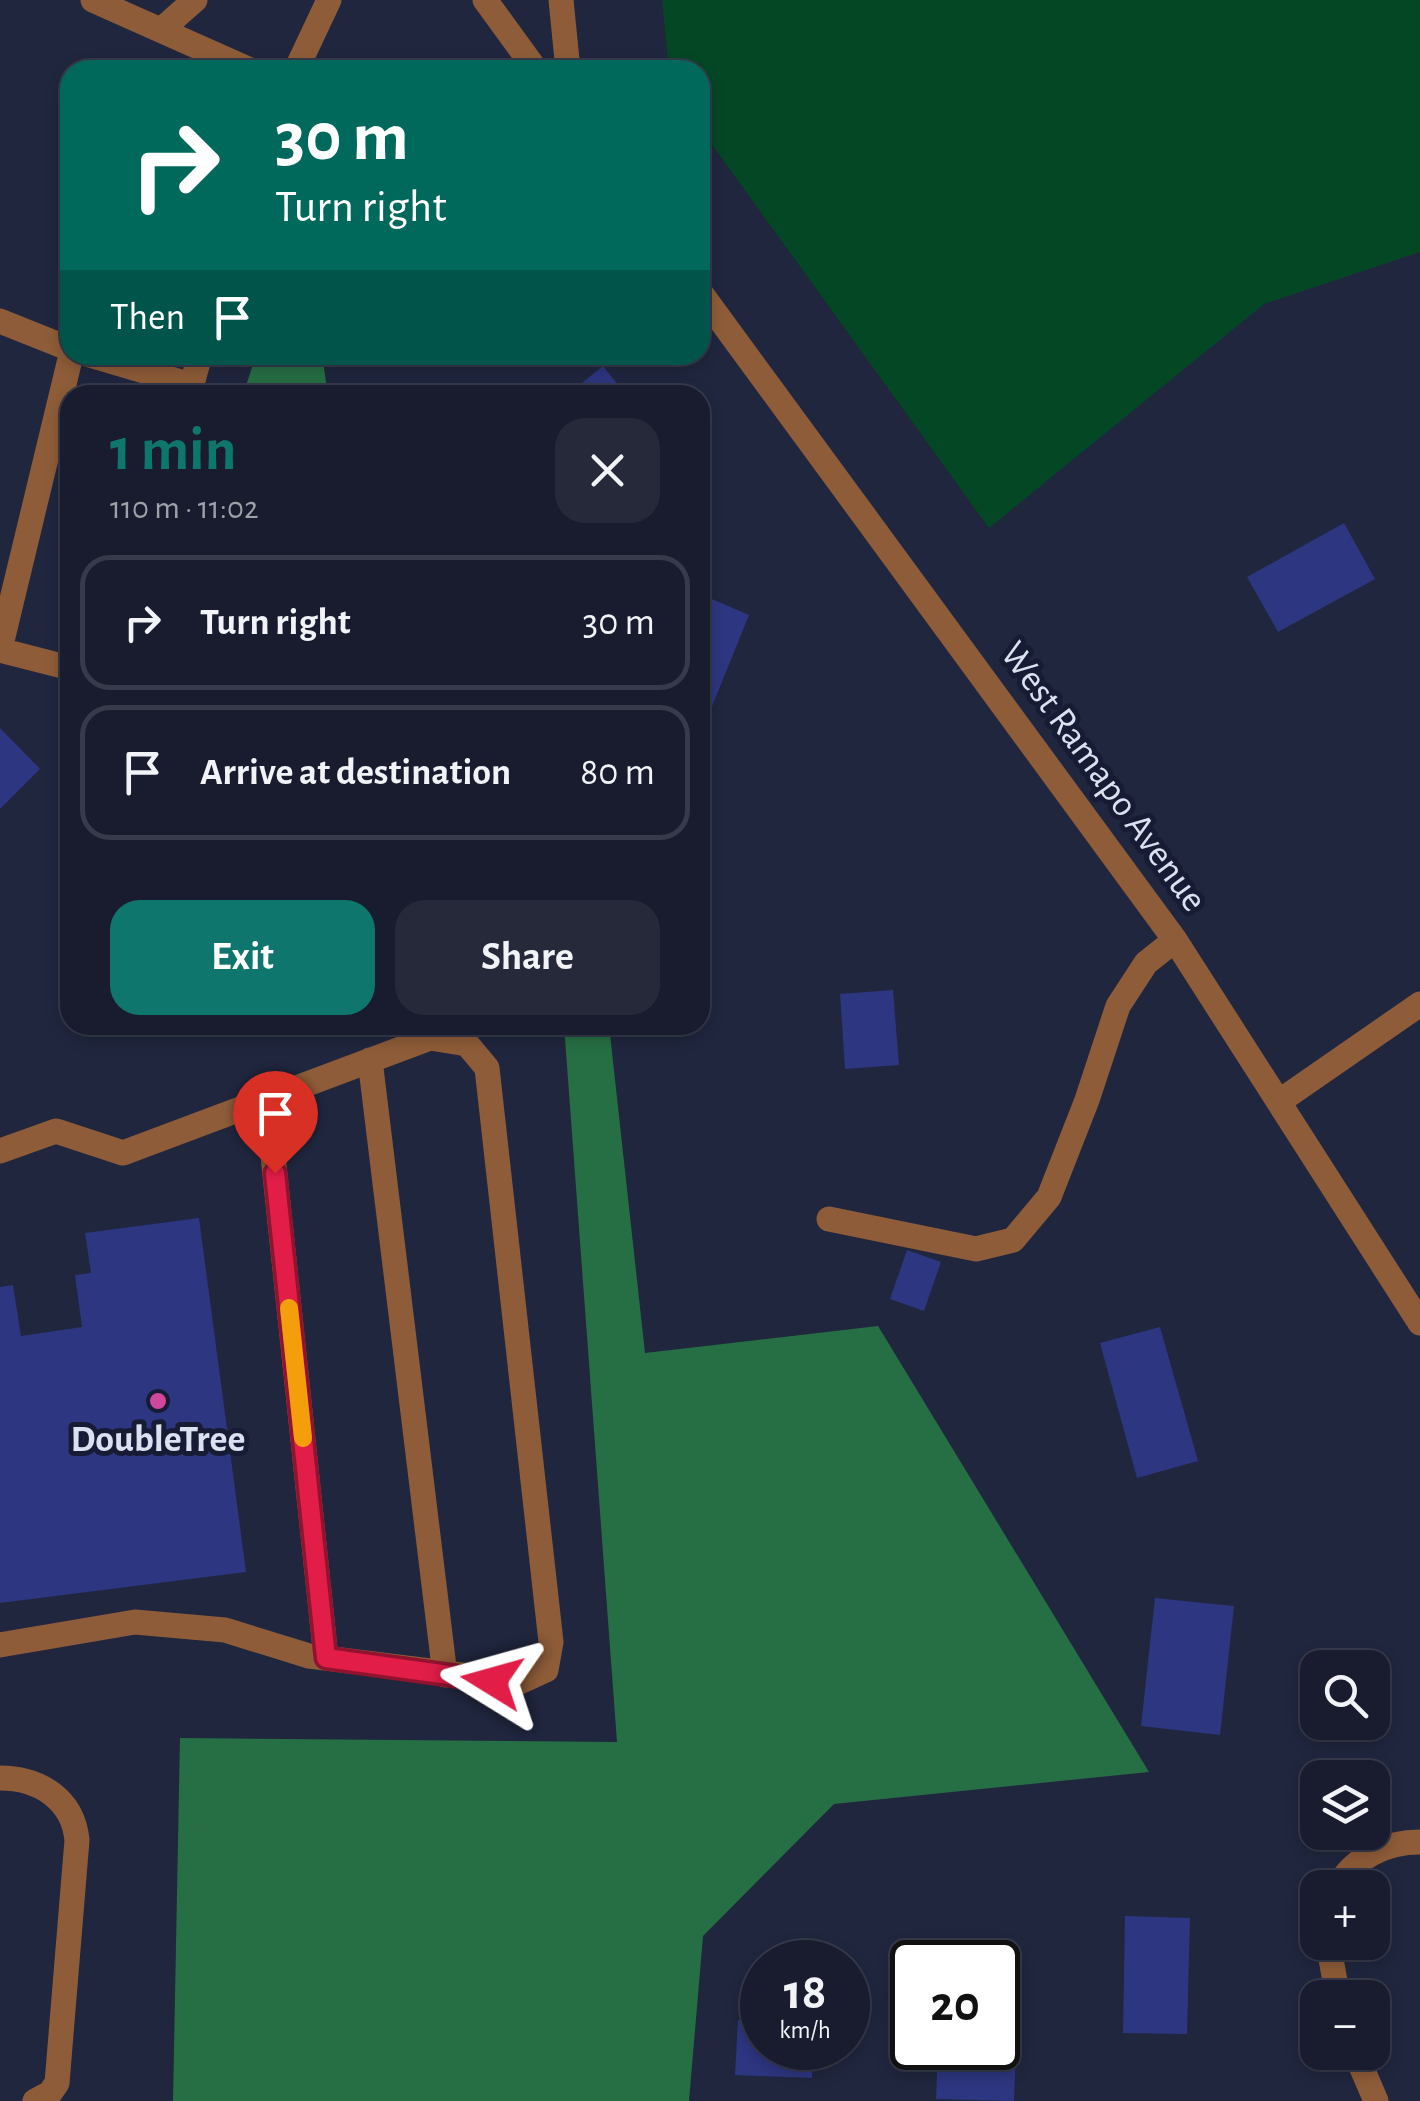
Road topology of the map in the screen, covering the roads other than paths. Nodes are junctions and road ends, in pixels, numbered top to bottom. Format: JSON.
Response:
{"nodes":[{"id":1,"x":93,"y":0,"type":"edge"},
{"id":2,"x":196,"y":0,"type":"edge"},
{"id":3,"x":329,"y":0,"type":"edge"},
{"id":4,"x":485,"y":0,"type":"edge"},
{"id":5,"x":562,"y":0,"type":"edge"},
{"id":6,"x":161,"y":30,"type":"junction"},
{"id":7,"x":228,"y":60,"type":"edge"},
{"id":8,"x":301,"y":60,"type":"edge"},
{"id":9,"x":529,"y":60,"type":"edge"},
{"id":10,"x":567,"y":60,"type":"edge"},
{"id":11,"x":710,"y":306,"type":"edge"},
{"id":12,"x":0,"y":321,"type":"edge"},
{"id":13,"x":60,"y":348,"type":"edge"},
{"id":14,"x":119,"y":365,"type":"edge"},
{"id":15,"x":176,"y":385,"type":"edge"},
{"id":16,"x":60,"y":394,"type":"edge"},
{"id":17,"x":0,"y":649,"type":"edge"},
{"id":18,"x":60,"y":665,"type":"edge"},
{"id":19,"x":1175,"y":940,"type":"junction"},
{"id":20,"x":1420,"y":1004,"type":"edge"},
{"id":21,"x":370,"y":1060,"type":"junction"},
{"id":22,"x":267,"y":1099,"type":"junction"},
{"id":23,"x":1280,"y":1101,"type":"junction"},
{"id":24,"x":0,"y":1152,"type":"edge"},
{"id":25,"x":829,"y":1219,"type":"dead end"},
{"id":26,"x":1420,"y":1324,"type":"edge"},
{"id":27,"x":0,"y":1645,"type":"edge"},
{"id":28,"x":326,"y":1658,"type":"junction"},
{"id":29,"x":445,"y":1675,"type":"junction"},
{"id":30,"x":0,"y":1778,"type":"edge"},
{"id":31,"x":1420,"y":1842,"type":"edge"},
{"id":32,"x":1350,"y":1870,"type":"edge"},
{"id":33,"x":1363,"y":2070,"type":"edge"},
{"id":34,"x":35,"y":2101,"type":"edge"},
{"id":35,"x":1376,"y":2101,"type":"edge"}],
"edges":[{"from":1,"to":6,"type":"street"},
{"from":2,"to":6,"type":"street"},
{"from":3,"to":8,"type":"street"},
{"from":4,"to":9,"type":"street"},
{"from":5,"to":10,"type":"street"},
{"from":6,"to":7,"type":"street"},
{"from":11,"to":19,"type":"street","name":"West Ramapo Avenue"},
{"from":12,"to":13,"type":"street"},
{"from":14,"to":15,"type":"street"},
{"from":16,"to":17,"type":"street"},
{"from":17,"to":18,"type":"street"},
{"from":19,"to":23,"type":"street","name":"West Ramapo Avenue"},
{"from":19,"to":25,"type":"street"},
{"from":20,"to":23,"type":"street"},
{"from":21,"to":22,"type":"street"},
{"from":21,"to":29,"type":"street"},
{"from":21,"to":29,"type":"street"},
{"from":22,"to":24,"type":"street"},
{"from":22,"to":28,"type":"street"},
{"from":23,"to":26,"type":"street","name":"West Ramapo Avenue"},
{"from":27,"to":28,"type":"street"},
{"from":28,"to":29,"type":"street"},
{"from":30,"to":34,"type":"street"},
{"from":31,"to":32,"type":"street"},
{"from":33,"to":35,"type":"street"}]}
